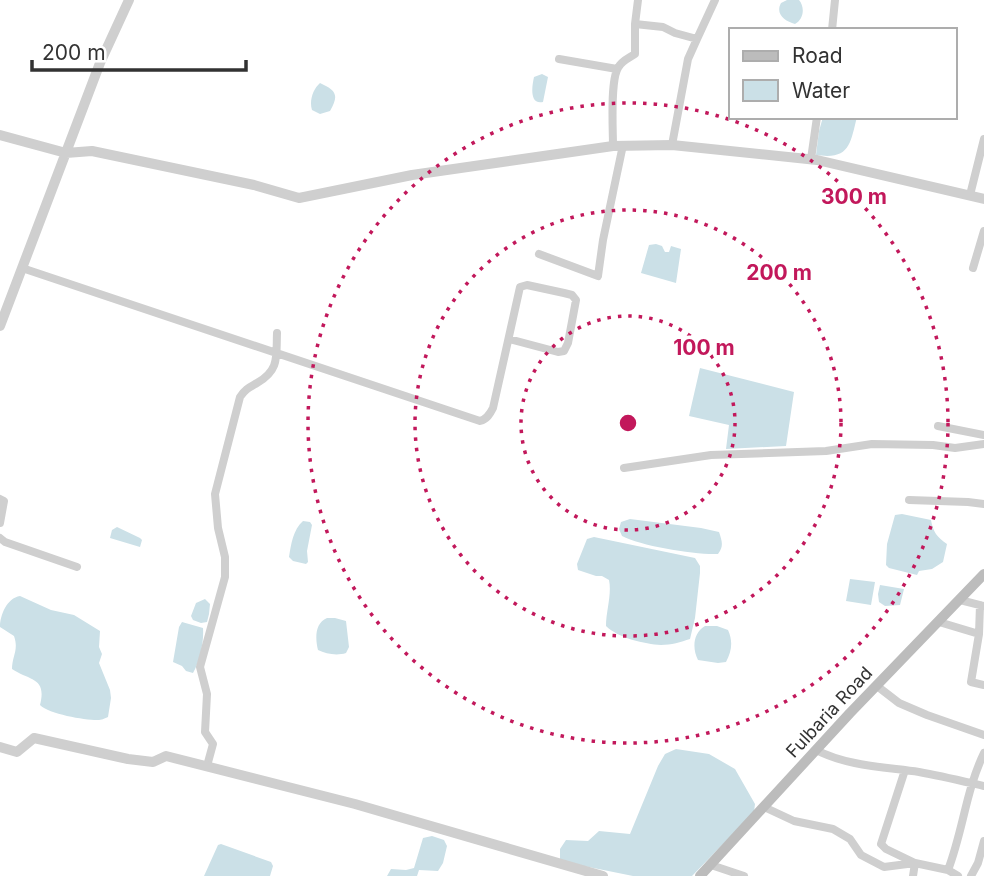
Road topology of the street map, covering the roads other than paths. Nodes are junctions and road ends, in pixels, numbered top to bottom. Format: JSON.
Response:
{"nodes":[{"id":1,"x":130,"y":0,"type":"edge"},
{"id":2,"x":638,"y":0,"type":"edge"},
{"id":3,"x":715,"y":0,"type":"edge"},
{"id":4,"x":835,"y":0,"type":"edge"},
{"id":5,"x":635,"y":24,"type":"junction"},
{"id":6,"x":832,"y":28,"type":"edge"},
{"id":7,"x":697,"y":39,"type":"junction"},
{"id":8,"x":559,"y":59,"type":"dead end"},
{"id":9,"x":617,"y":69,"type":"junction"},
{"id":10,"x":817,"y":119,"type":"edge"},
{"id":11,"x":0,"y":135,"type":"edge"},
{"id":12,"x":984,"y":139,"type":"edge"},
{"id":13,"x":672,"y":145,"type":"junction"},
{"id":14,"x":618,"y":146,"type":"junction"},
{"id":15,"x":66,"y":153,"type":"junction"},
{"id":16,"x":811,"y":159,"type":"junction"},
{"id":17,"x":970,"y":195,"type":"junction"},
{"id":18,"x":984,"y":199,"type":"edge"},
{"id":19,"x":984,"y":231,"type":"edge"},
{"id":20,"x":539,"y":254,"type":"dead end"},
{"id":21,"x":22,"y":268,"type":"junction"},
{"id":22,"x":973,"y":268,"type":"dead end"},
{"id":23,"x":0,"y":326,"type":"edge"},
{"id":24,"x":277,"y":333,"type":"dead end"},
{"id":25,"x":509,"y":340,"type":"junction"},
{"id":26,"x":276,"y":353,"type":"junction"},
{"id":27,"x":938,"y":426,"type":"dead end"},
{"id":28,"x":984,"y":435,"type":"edge"},
{"id":29,"x":984,"y":444,"type":"edge"},
{"id":30,"x":624,"y":468,"type":"dead end"},
{"id":31,"x":0,"y":499,"type":"edge"},
{"id":32,"x":909,"y":500,"type":"dead end"},
{"id":33,"x":984,"y":504,"type":"edge"},
{"id":34,"x":0,"y":523,"type":"edge"},
{"id":35,"x":0,"y":538,"type":"edge"},
{"id":36,"x":76,"y":567,"type":"dead end"},
{"id":37,"x":984,"y":574,"type":"edge"},
{"id":38,"x":960,"y":600,"type":"junction"},
{"id":39,"x":982,"y":606,"type":"edge"},
{"id":40,"x":939,"y":622,"type":"junction"},
{"id":41,"x":979,"y":634,"type":"junction"},
{"id":42,"x":984,"y":685,"type":"edge"},
{"id":43,"x":877,"y":686,"type":"junction"},
{"id":44,"x":984,"y":735,"type":"edge"},
{"id":45,"x":0,"y":747,"type":"edge"},
{"id":46,"x":816,"y":750,"type":"junction"},
{"id":47,"x":984,"y":753,"type":"edge"},
{"id":48,"x":207,"y":766,"type":"junction"},
{"id":49,"x":905,"y":770,"type":"junction"},
{"id":50,"x":972,"y":782,"type":"junction"},
{"id":51,"x":984,"y":786,"type":"edge"},
{"id":52,"x":764,"y":807,"type":"junction"},
{"id":53,"x":984,"y":841,"type":"edge"},
{"id":54,"x":915,"y":863,"type":"junction"},
{"id":55,"x":710,"y":865,"type":"junction"},
{"id":56,"x":948,"y":870,"type":"junction"},
{"id":57,"x":603,"y":876,"type":"edge"},
{"id":58,"x":700,"y":876,"type":"edge"},
{"id":59,"x":744,"y":876,"type":"edge"},
{"id":60,"x":913,"y":876,"type":"edge"},
{"id":61,"x":958,"y":876,"type":"edge"},
{"id":62,"x":971,"y":876,"type":"edge"}],
"edges":[{"from":1,"to":15,"type":"street"},
{"from":2,"to":5,"type":"street"},
{"from":3,"to":7,"type":"street"},
{"from":4,"to":6,"type":"street"},
{"from":5,"to":7,"type":"street"},
{"from":5,"to":9,"type":"street"},
{"from":7,"to":13,"type":"street"},
{"from":8,"to":9,"type":"street"},
{"from":9,"to":14,"type":"street"},
{"from":10,"to":16,"type":"street"},
{"from":11,"to":15,"type":"street"},
{"from":12,"to":17,"type":"street"},
{"from":13,"to":14,"type":"street"},
{"from":13,"to":16,"type":"street"},
{"from":14,"to":15,"type":"street"},
{"from":14,"to":20,"type":"street"},
{"from":15,"to":21,"type":"street"},
{"from":16,"to":17,"type":"street"},
{"from":17,"to":18,"type":"street"},
{"from":19,"to":22,"type":"street"},
{"from":21,"to":23,"type":"street"},
{"from":21,"to":26,"type":"street"},
{"from":24,"to":26,"type":"street"},
{"from":25,"to":25,"type":"street"},
{"from":25,"to":26,"type":"street"},
{"from":26,"to":48,"type":"street"},
{"from":27,"to":28,"type":"street"},
{"from":29,"to":30,"type":"street"},
{"from":31,"to":34,"type":"street"},
{"from":32,"to":33,"type":"street"},
{"from":35,"to":36,"type":"street"},
{"from":37,"to":38,"type":"main road","name":"Fulbaria Road"},
{"from":38,"to":39,"type":"street"},
{"from":38,"to":40,"type":"main road","name":"Fulbaria Road"},
{"from":39,"to":41,"type":"street"},
{"from":40,"to":41,"type":"street"},
{"from":40,"to":43,"type":"main road","name":"Fulbaria Road"},
{"from":41,"to":42,"type":"street"},
{"from":43,"to":44,"type":"street"},
{"from":43,"to":46,"type":"main road","name":"Fulbaria Road"},
{"from":45,"to":48,"type":"street"},
{"from":46,"to":49,"type":"street"},
{"from":46,"to":52,"type":"main road","name":"Fulbaria Road"},
{"from":47,"to":50,"type":"street"},
{"from":48,"to":57,"type":"street"},
{"from":49,"to":50,"type":"street"},
{"from":49,"to":54,"type":"street"},
{"from":50,"to":51,"type":"street"},
{"from":50,"to":56,"type":"street"},
{"from":52,"to":54,"type":"street"},
{"from":52,"to":55,"type":"main road","name":"Fulbaria Road"},
{"from":53,"to":62,"type":"street"},
{"from":54,"to":56,"type":"street"},
{"from":54,"to":60,"type":"street"},
{"from":55,"to":58,"type":"main road","name":"Fulbaria Road"},
{"from":55,"to":59,"type":"street"},
{"from":56,"to":61,"type":"street"}]}
